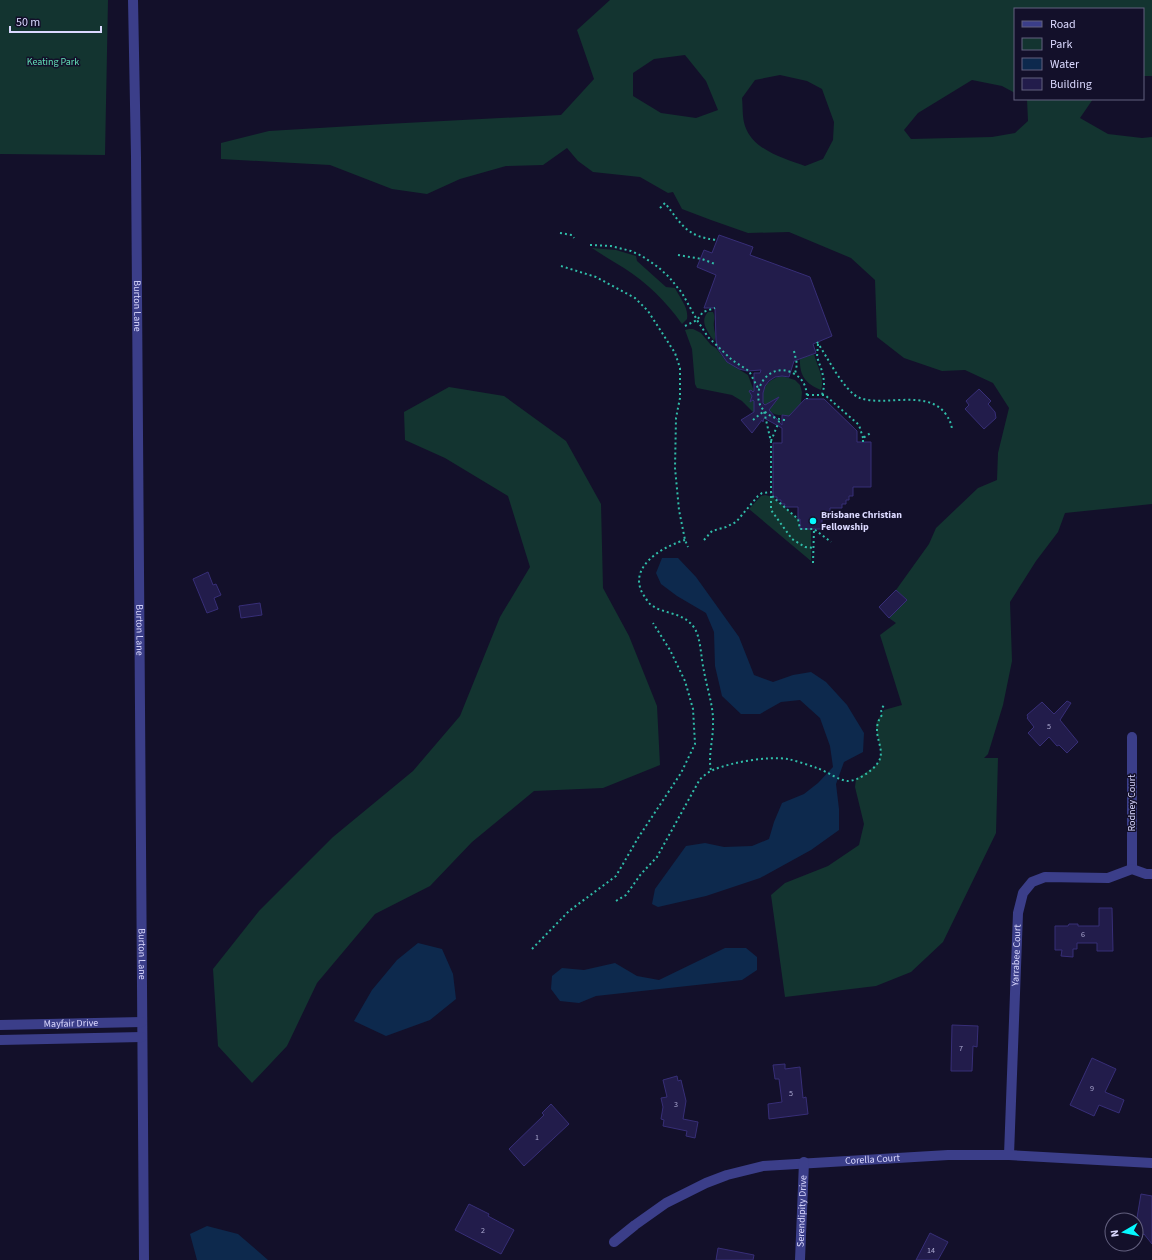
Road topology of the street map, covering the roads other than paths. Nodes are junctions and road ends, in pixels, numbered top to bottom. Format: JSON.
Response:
{"nodes":[{"id":1,"x":133,"y":0,"type":"edge"},
{"id":2,"x":1132,"y":737,"type":"dead end"},
{"id":3,"x":1132,"y":869,"type":"junction"},
{"id":4,"x":1152,"y":874,"type":"edge"},
{"id":5,"x":142,"y":1022,"type":"junction"},
{"id":6,"x":0,"y":1025,"type":"edge"},
{"id":7,"x":142,"y":1037,"type":"junction"},
{"id":8,"x":0,"y":1040,"type":"edge"},
{"id":9,"x":1009,"y":1155,"type":"junction"},
{"id":10,"x":804,"y":1162,"type":"junction"},
{"id":11,"x":1152,"y":1163,"type":"edge"},
{"id":12,"x":614,"y":1242,"type":"dead end"},
{"id":13,"x":144,"y":1260,"type":"edge"},
{"id":14,"x":800,"y":1260,"type":"edge"}],
"edges":[{"from":1,"to":5,"type":"street","name":"Burton Lane"},
{"from":2,"to":3,"type":"street","name":"Rodney Court"},
{"from":3,"to":4,"type":"street"},
{"from":3,"to":9,"type":"street","name":"Yarrabee Court"},
{"from":5,"to":6,"type":"street","name":"Mayfair Drive"},
{"from":5,"to":7,"type":"street","name":"Burton Lane"},
{"from":7,"to":8,"type":"street","name":"Mayfair Drive"},
{"from":7,"to":13,"type":"street","name":"Burton Lane"},
{"from":9,"to":10,"type":"street","name":"Corella Court"},
{"from":9,"to":11,"type":"street","name":"Corella Court"},
{"from":10,"to":12,"type":"street","name":"Corella Court"},
{"from":10,"to":14,"type":"street","name":"Serendipity Drive"}]}
